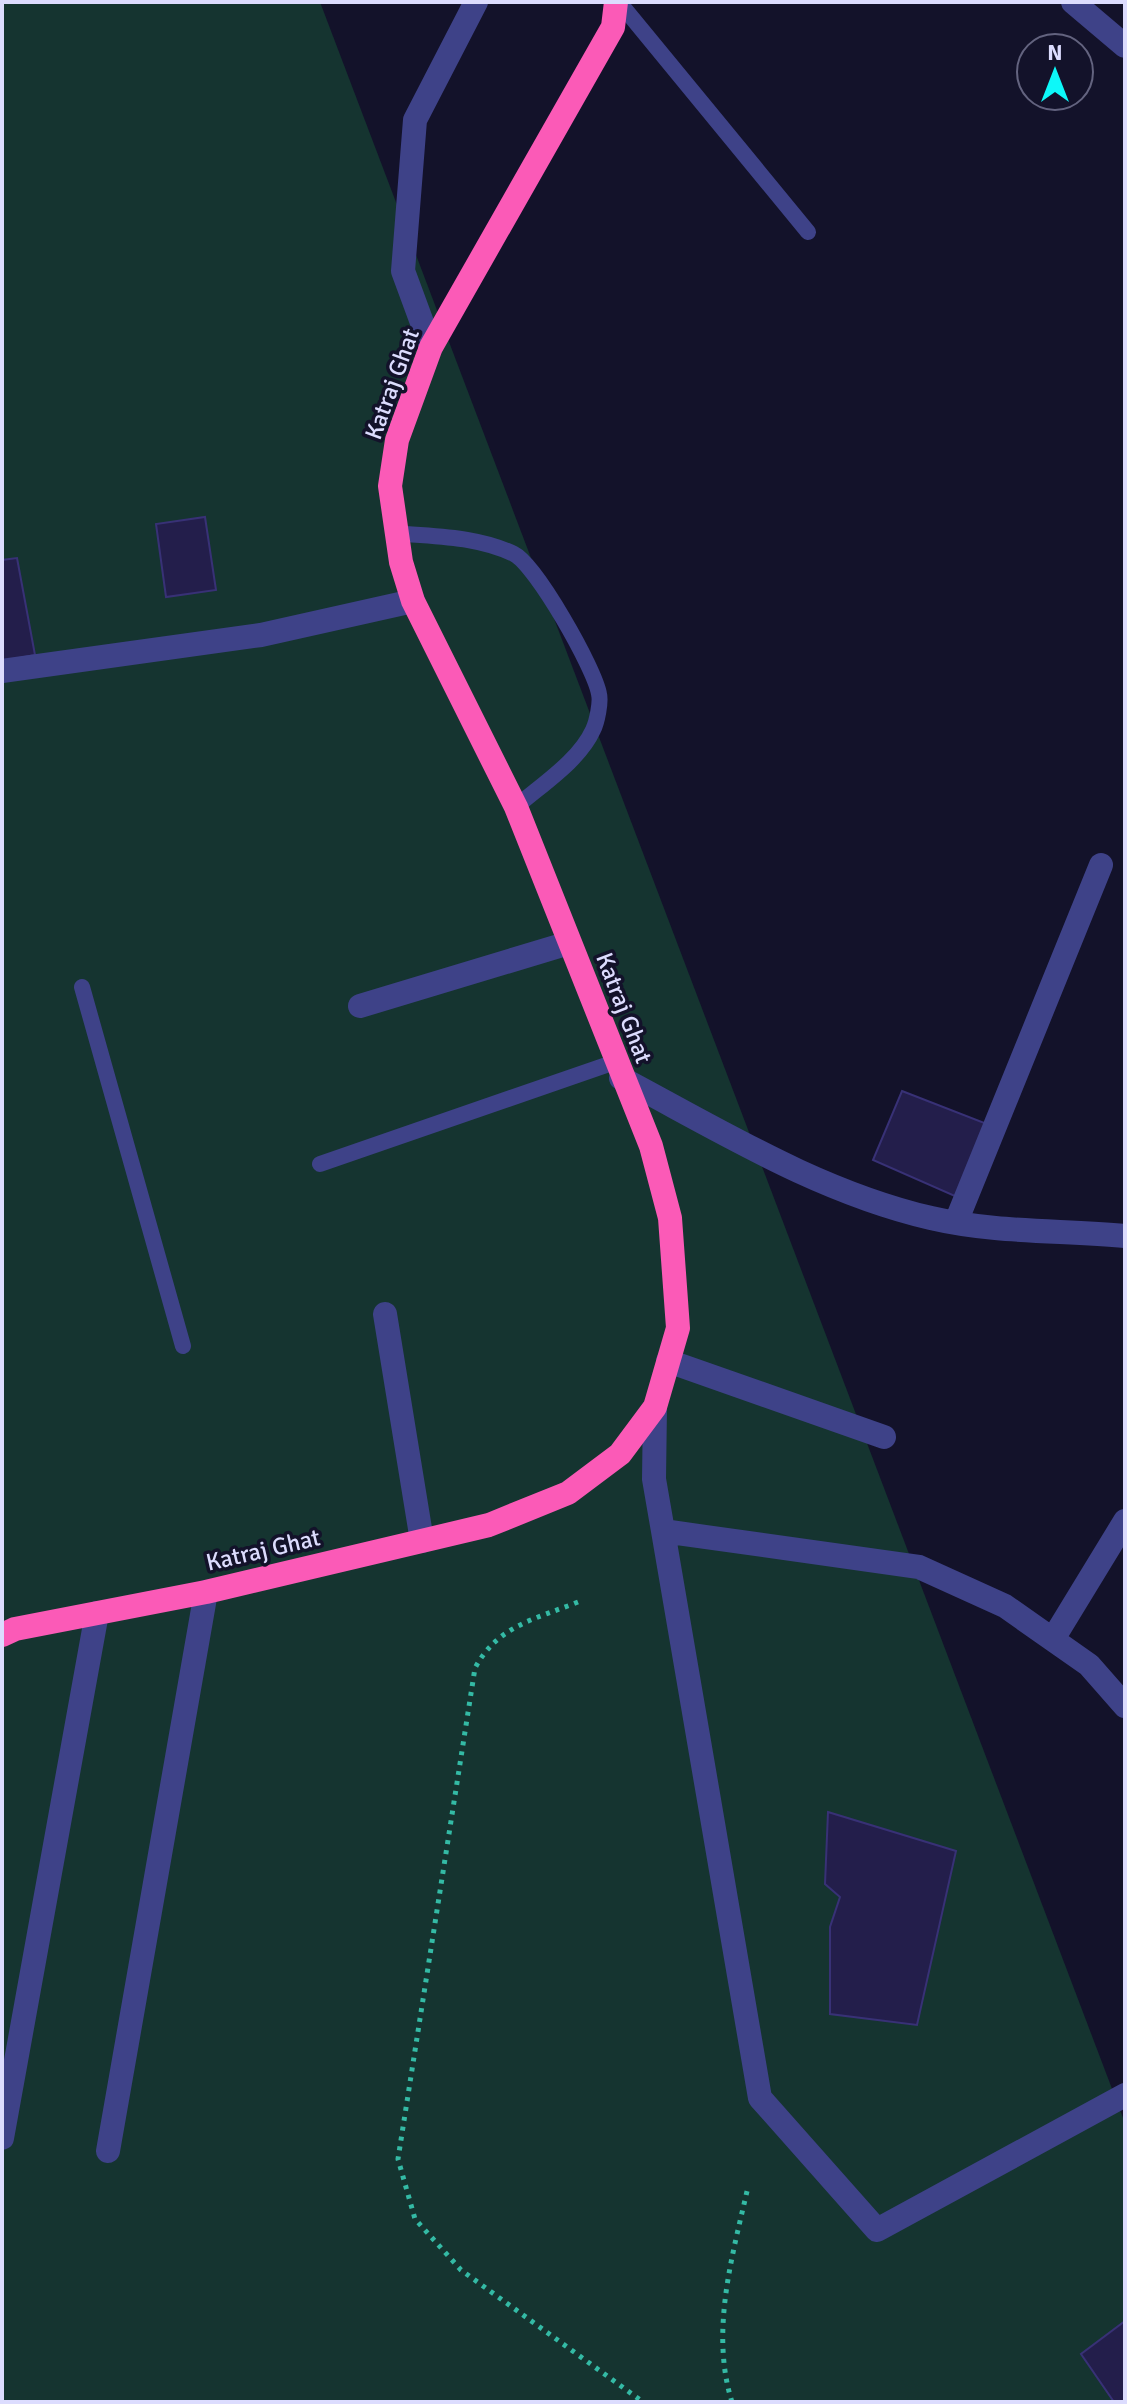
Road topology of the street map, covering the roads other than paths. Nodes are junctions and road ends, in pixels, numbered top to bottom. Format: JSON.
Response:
{"nodes":[{"id":1,"x":476,"y":2,"type":"edge"},
{"id":2,"x":618,"y":2,"type":"edge"},
{"id":3,"x":1073,"y":2,"type":"edge"},
{"id":4,"x":1125,"y":46,"type":"edge"},
{"id":5,"x":808,"y":232,"type":"dead end"},
{"id":6,"x":431,"y":347,"type":"junction"},
{"id":7,"x":395,"y":533,"type":"junction"},
{"id":8,"x":413,"y":601,"type":"junction"},
{"id":9,"x":2,"y":671,"type":"edge"},
{"id":10,"x":516,"y":807,"type":"junction"},
{"id":11,"x":1101,"y":865,"type":"dead end"},
{"id":12,"x":569,"y":943,"type":"junction"},
{"id":13,"x":82,"y":987,"type":"dead end"},
{"id":14,"x":360,"y":1006,"type":"dead end"},
{"id":15,"x":618,"y":1070,"type":"junction"},
{"id":16,"x":320,"y":1164,"type":"dead end"},
{"id":17,"x":956,"y":1222,"type":"junction"},
{"id":18,"x":1125,"y":1236,"type":"edge"},
{"id":19,"x":385,"y":1314,"type":"dead end"},
{"id":20,"x":183,"y":1346,"type":"dead end"},
{"id":21,"x":668,"y":1361,"type":"junction"},
{"id":22,"x":655,"y":1407,"type":"junction"},
{"id":23,"x":884,"y":1437,"type":"dead end"},
{"id":24,"x":1125,"y":1521,"type":"edge"},
{"id":25,"x":663,"y":1531,"type":"junction"},
{"id":26,"x":422,"y":1541,"type":"junction"},
{"id":27,"x":206,"y":1592,"type":"junction"},
{"id":28,"x":97,"y":1613,"type":"junction"},
{"id":29,"x":2,"y":1635,"type":"edge"},
{"id":30,"x":1053,"y":1639,"type":"junction"},
{"id":31,"x":1125,"y":1706,"type":"edge"},
{"id":32,"x":1125,"y":2095,"type":"edge"},
{"id":33,"x":2,"y":2138,"type":"edge"},
{"id":34,"x":108,"y":2151,"type":"dead end"}],
"edges":[{"from":1,"to":6,"type":"street"},
{"from":2,"to":5,"type":"lane"},
{"from":2,"to":6,"type":"highway","name":"Katraj Ghat"},
{"from":3,"to":4,"type":"street"},
{"from":6,"to":7,"type":"highway","name":"Katraj Ghat"},
{"from":7,"to":8,"type":"highway","name":"Katraj Ghat"},
{"from":7,"to":10,"type":"lane"},
{"from":8,"to":9,"type":"street"},
{"from":8,"to":10,"type":"highway","name":"Katraj Ghat"},
{"from":10,"to":12,"type":"highway","name":"Katraj Ghat"},
{"from":11,"to":17,"type":"street"},
{"from":12,"to":14,"type":"street"},
{"from":12,"to":15,"type":"highway","name":"Katraj Ghat"},
{"from":13,"to":20,"type":"lane"},
{"from":15,"to":16,"type":"lane"},
{"from":15,"to":17,"type":"street"},
{"from":15,"to":21,"type":"highway","name":"Katraj Ghat"},
{"from":17,"to":18,"type":"street"},
{"from":19,"to":26,"type":"street"},
{"from":21,"to":22,"type":"highway","name":"Katraj Ghat"},
{"from":21,"to":23,"type":"street"},
{"from":22,"to":25,"type":"street"},
{"from":22,"to":26,"type":"highway","name":"Katraj Ghat"},
{"from":24,"to":30,"type":"street"},
{"from":25,"to":30,"type":"street"},
{"from":25,"to":32,"type":"street"},
{"from":26,"to":27,"type":"highway","name":"Katraj Ghat"},
{"from":27,"to":28,"type":"highway","name":"Katraj Ghat"},
{"from":27,"to":34,"type":"street"},
{"from":28,"to":29,"type":"highway","name":"Katraj Ghat"},
{"from":28,"to":33,"type":"street"},
{"from":30,"to":31,"type":"street"}]}
